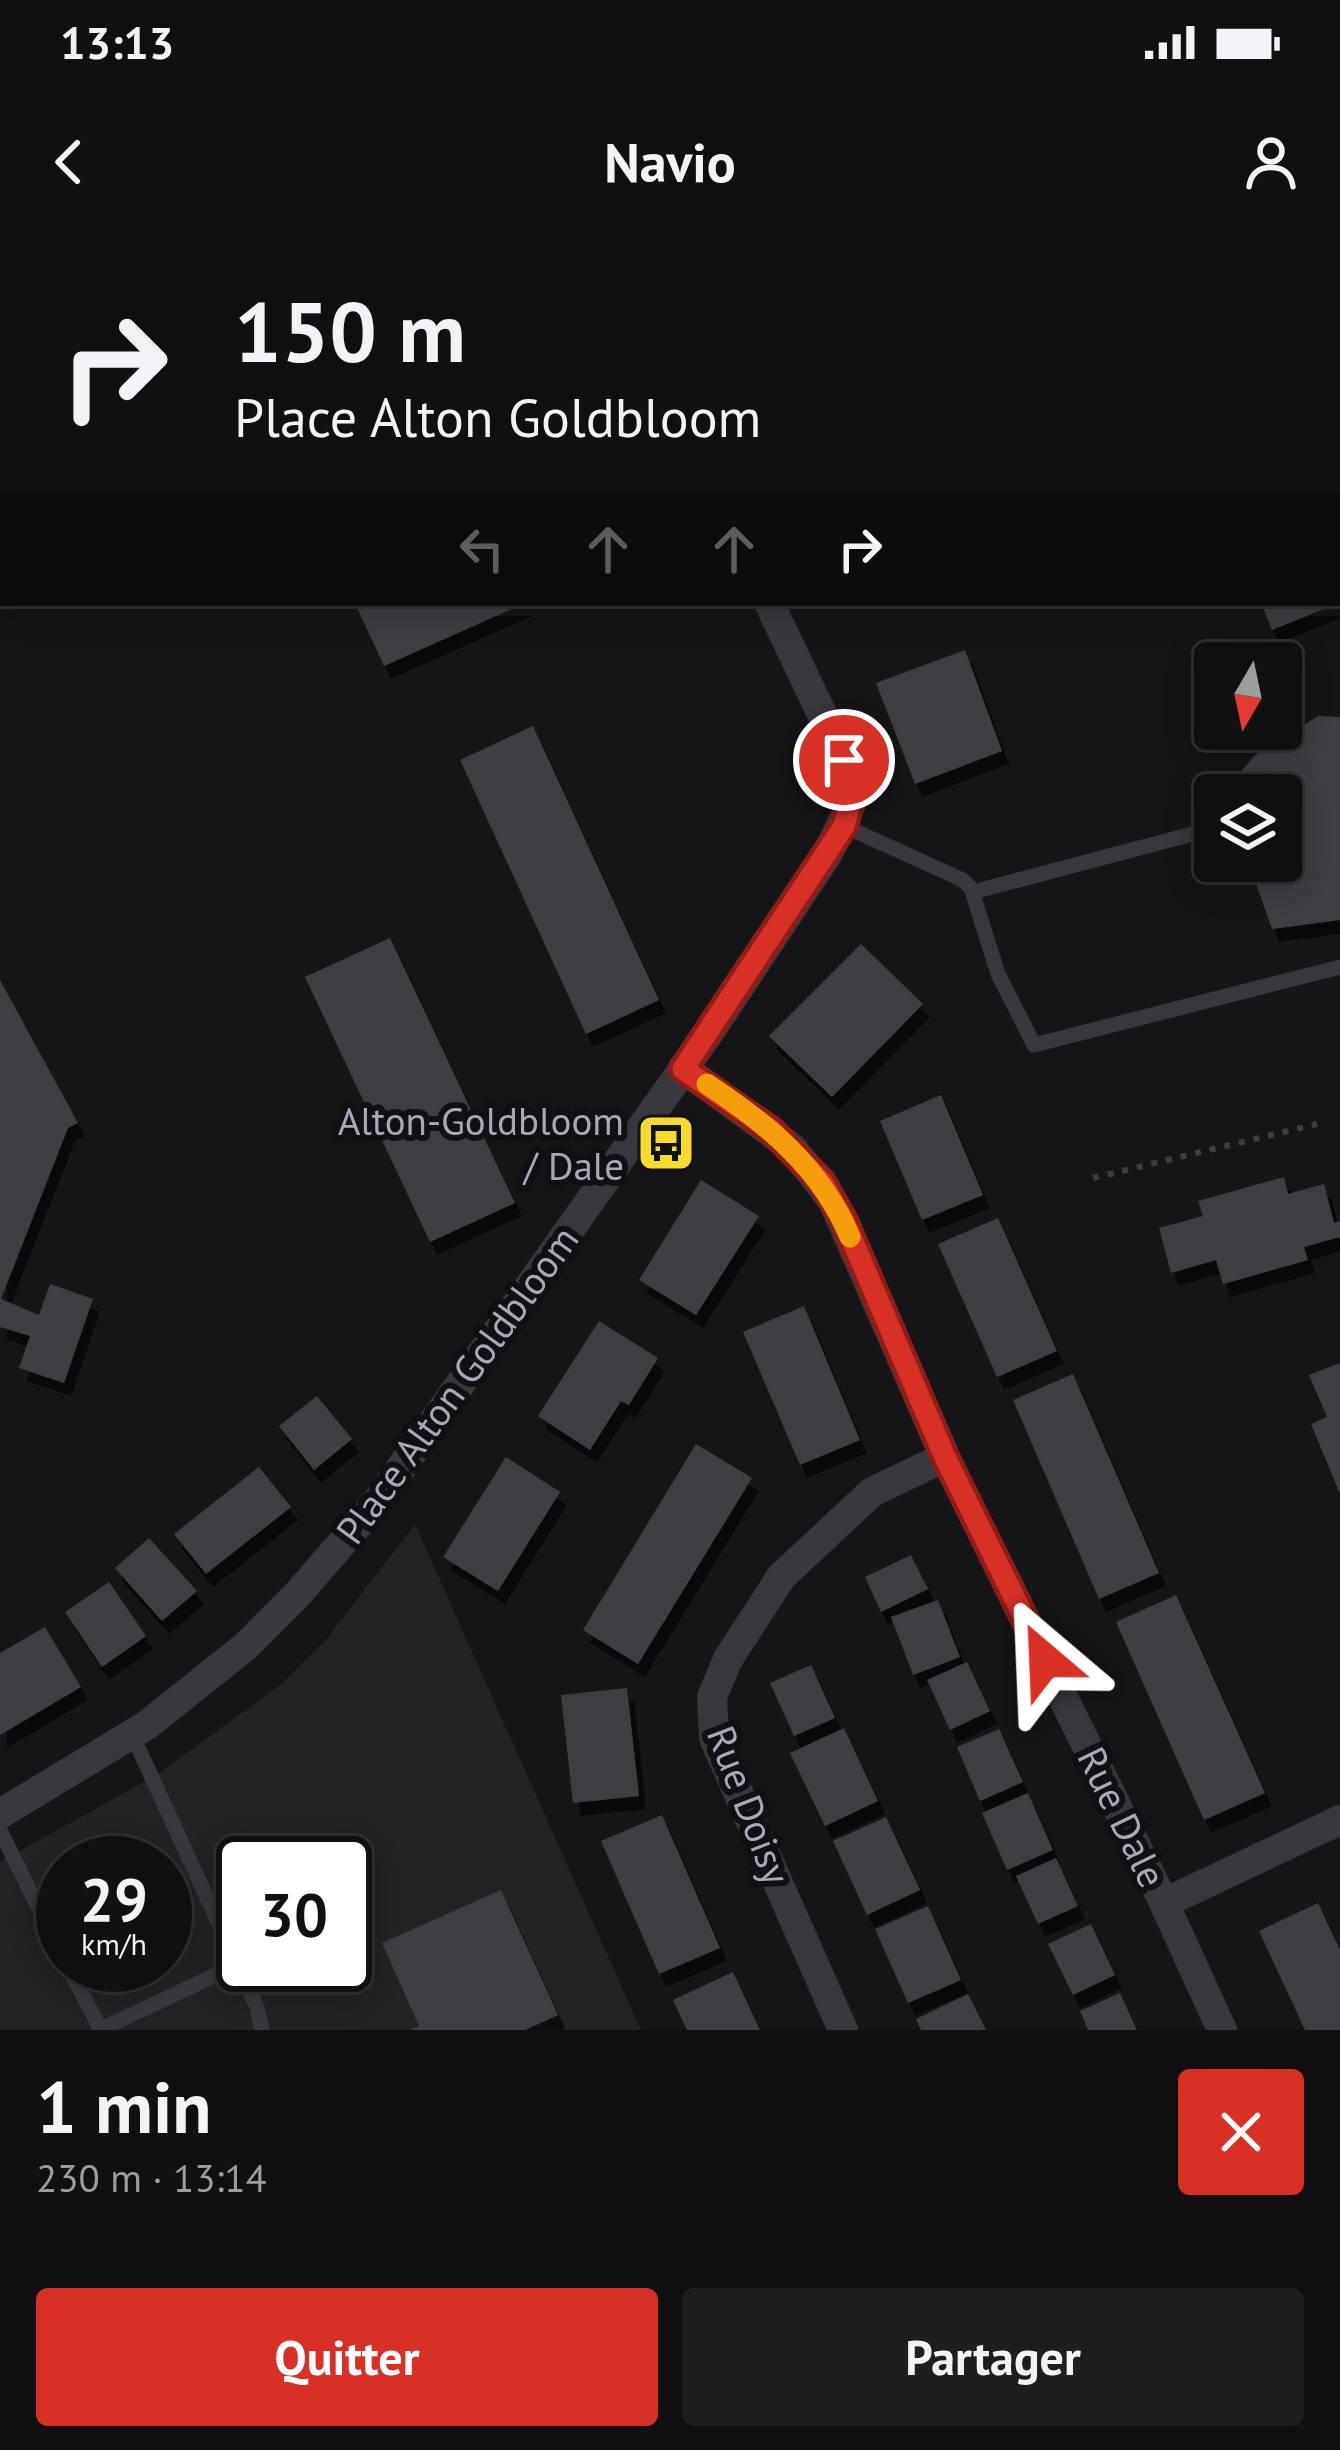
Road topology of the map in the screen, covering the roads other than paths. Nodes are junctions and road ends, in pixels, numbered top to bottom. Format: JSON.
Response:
{"nodes":[{"id":1,"x":771,"y":606,"type":"edge"},
{"id":2,"x":844,"y":826,"type":"junction"},
{"id":3,"x":1194,"y":834,"type":"edge"},
{"id":4,"x":973,"y":892,"type":"junction"},
{"id":5,"x":1340,"y":967,"type":"edge"},
{"id":6,"x":683,"y":1069,"type":"junction"},
{"id":7,"x":945,"y":1457,"type":"junction"},
{"id":8,"x":132,"y":1734,"type":"junction"},
{"id":9,"x":0,"y":1814,"type":"edge"},
{"id":10,"x":1340,"y":1820,"type":"edge"},
{"id":11,"x":0,"y":1830,"type":"edge"},
{"id":12,"x":36,"y":1903,"type":"edge"},
{"id":13,"x":1164,"y":1903,"type":"junction"},
{"id":14,"x":216,"y":1920,"type":"edge"},
{"id":15,"x":216,"y":1976,"type":"edge"},
{"id":16,"x":81,"y":1992,"type":"edge"},
{"id":17,"x":250,"y":1992,"type":"edge"},
{"id":18,"x":100,"y":2030,"type":"edge"},
{"id":19,"x":262,"y":2030,"type":"edge"},
{"id":20,"x":843,"y":2030,"type":"edge"},
{"id":21,"x":1222,"y":2030,"type":"edge"}],
"edges":[{"from":1,"to":2,"type":"street"},
{"from":2,"to":4,"type":"lane"},
{"from":2,"to":6,"type":"street","name":"Place Alton Goldbloom"},
{"from":3,"to":4,"type":"lane"},
{"from":4,"to":5,"type":"lane"},
{"from":6,"to":7,"type":"street","name":"Rue Dale"},
{"from":6,"to":8,"type":"street","name":"Place Alton Goldbloom"},
{"from":7,"to":13,"type":"street","name":"Rue Dale"},
{"from":7,"to":20,"type":"street","name":"Rue Doisy"},
{"from":8,"to":9,"type":"street","name":"Place Alton Goldbloom"},
{"from":8,"to":14,"type":"lane"},
{"from":10,"to":13,"type":"street"},
{"from":11,"to":12,"type":"lane"},
{"from":13,"to":21,"type":"street","name":"Rue Dale"},
{"from":15,"to":18,"type":"lane"},
{"from":16,"to":18,"type":"lane"},
{"from":17,"to":19,"type":"lane"}]}
